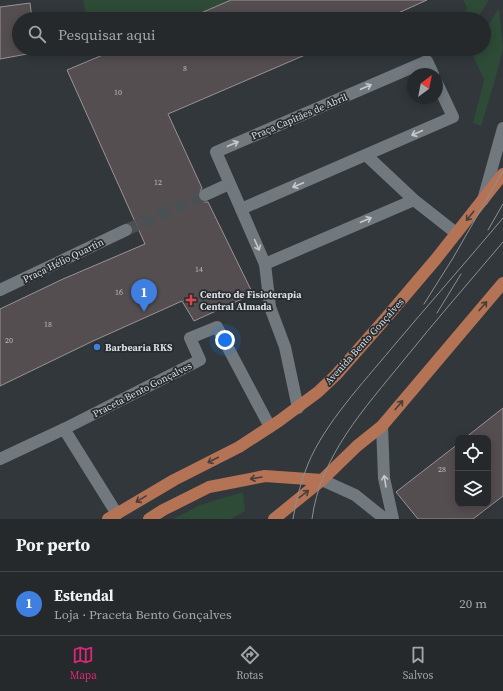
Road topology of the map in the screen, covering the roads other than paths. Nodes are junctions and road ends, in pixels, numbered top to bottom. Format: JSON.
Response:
{"nodes":[{"id":1,"x":411,"y":68,"type":"edge"},
{"id":2,"x":430,"y":68,"type":"edge"},
{"id":3,"x":407,"y":70,"type":"edge"},
{"id":4,"x":443,"y":96,"type":"edge"},
{"id":5,"x":503,"y":128,"type":"edge"},
{"id":6,"x":366,"y":155,"type":"junction"},
{"id":7,"x":503,"y":174,"type":"edge"},
{"id":8,"x":230,"y":184,"type":"junction"},
{"id":9,"x":205,"y":195,"type":"tunnel mouth"},
{"id":10,"x":414,"y":200,"type":"junction"},
{"id":11,"x":482,"y":201,"type":"junction"},
{"id":12,"x":241,"y":209,"type":"junction"},
{"id":13,"x":126,"y":230,"type":"tunnel mouth"},
{"id":14,"x":456,"y":233,"type":"junction"},
{"id":15,"x":265,"y":264,"type":"junction"},
{"id":16,"x":503,"y":283,"type":"edge"},
{"id":17,"x":0,"y":290,"type":"edge"},
{"id":18,"x":298,"y":408,"type":"junction"},
{"id":19,"x":382,"y":426,"type":"junction"},
{"id":20,"x":270,"y":427,"type":"junction"},
{"id":21,"x":64,"y":429,"type":"junction"},
{"id":22,"x":0,"y":459,"type":"edge"},
{"id":23,"x":322,"y":480,"type":"junction"},
{"id":24,"x":112,"y":516,"type":"edge"},
{"id":25,"x":149,"y":519,"type":"edge"},
{"id":26,"x":274,"y":519,"type":"edge"},
{"id":27,"x":385,"y":519,"type":"edge"},
{"id":28,"x":393,"y":519,"type":"edge"}],
"edges":[{"from":1,"to":2,"type":"street","name":"Praça Capitães de Abril","one_way":true},
{"from":8,"to":3,"type":"street","name":"Praça Capitães de Abril","one_way":true},
{"from":4,"to":6,"type":"street","one_way":true},
{"from":5,"to":11,"type":"street"},
{"from":6,"to":10,"type":"street"},
{"from":6,"to":12,"type":"street","one_way":true},
{"from":7,"to":11,"type":"main road","name":"Avenida Bento Gonçalves"},
{"from":8,"to":9,"type":"street"},
{"from":8,"to":12,"type":"street","name":"Praça Capitães de Abril"},
{"from":10,"to":14,"type":"street"},
{"from":15,"to":10,"type":"street","one_way":true},
{"from":11,"to":14,"type":"main road","name":"Avenida Bento Gonçalves","one_way":true},
{"from":12,"to":15,"type":"street","name":"Praça Capitães de Abril","one_way":true},
{"from":13,"to":17,"type":"street","name":"Praça Hélio Quartin"},
{"from":14,"to":18,"type":"main road","name":"Avenida Bento Gonçalves"},
{"from":15,"to":18,"type":"street","name":"Praça Capitães de Abril"},
{"from":19,"to":16,"type":"main road","one_way":true},
{"from":18,"to":20,"type":"main road","name":"Avenida Bento Gonçalves"},
{"from":19,"to":23,"type":"main road"},
{"from":28,"to":19,"type":"street","one_way":true},
{"from":20,"to":21,"type":"street","name":"Praceta Bento Gonçalves"},
{"from":20,"to":24,"type":"main road","name":"Avenida Bento Gonçalves","one_way":true},
{"from":21,"to":22,"type":"street","name":"Praceta Bento Gonçalves"},
{"from":21,"to":24,"type":"street"},
{"from":23,"to":25,"type":"main road","one_way":true},
{"from":26,"to":23,"type":"main road","one_way":true},
{"from":23,"to":27,"type":"street"}]}
